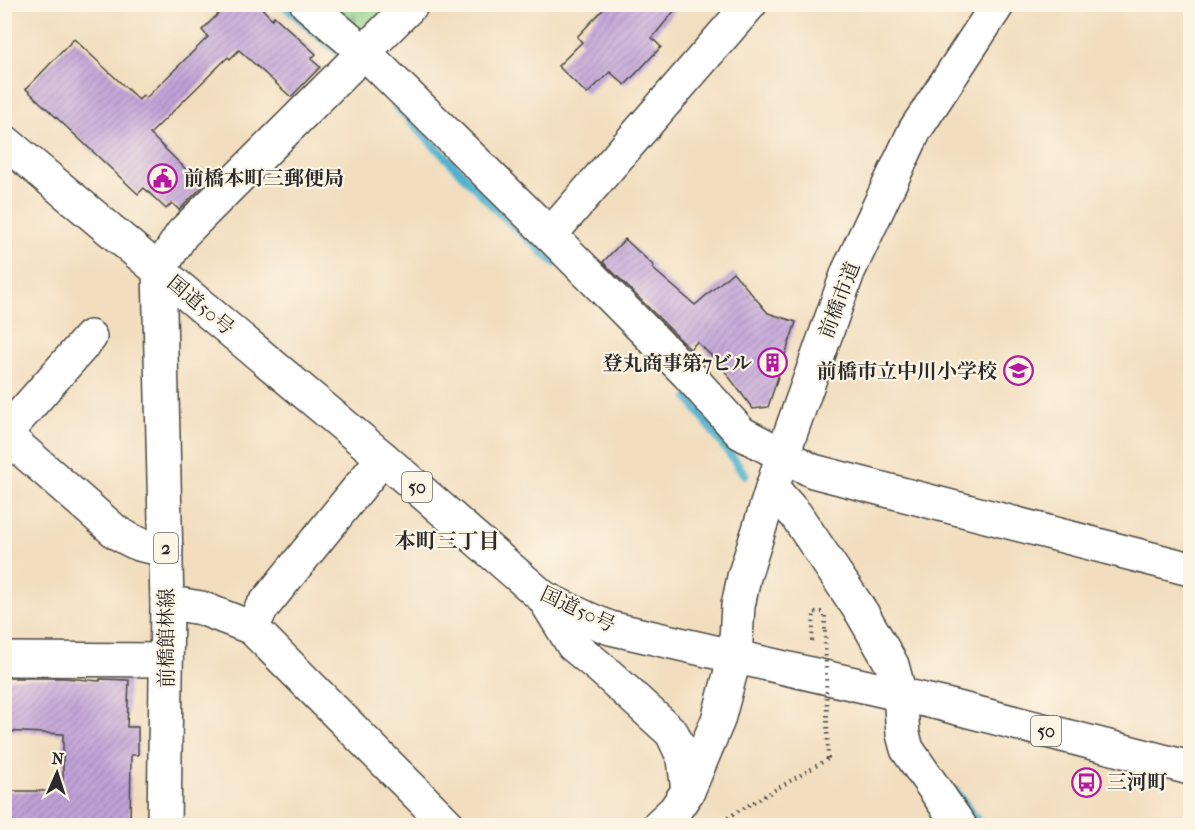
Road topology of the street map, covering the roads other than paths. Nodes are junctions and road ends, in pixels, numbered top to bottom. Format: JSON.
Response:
{"nodes":[{"id":1,"x":307,"y":4,"type":"edge"},
{"id":2,"x":412,"y":4,"type":"edge"},
{"id":3,"x":750,"y":4,"type":"edge"},
{"id":4,"x":992,"y":7,"type":"edge"},
{"id":5,"x":365,"y":53,"type":"junction"},
{"id":6,"x":4,"y":141,"type":"edge"},
{"id":7,"x":550,"y":235,"type":"junction"},
{"id":8,"x":159,"y":270,"type":"junction"},
{"id":9,"x":90,"y":338,"type":"dead end"},
{"id":10,"x":5,"y":437,"type":"edge"},
{"id":11,"x":783,"y":454,"type":"junction"},
{"id":12,"x":383,"y":458,"type":"junction"},
{"id":13,"x":772,"y":488,"type":"junction"},
{"id":14,"x":166,"y":548,"type":"junction"},
{"id":15,"x":1191,"y":569,"type":"edge"},
{"id":16,"x":544,"y":598,"type":"junction"},
{"id":17,"x":167,"y":605,"type":"junction"},
{"id":18,"x":252,"y":628,"type":"junction"},
{"id":19,"x":735,"y":656,"type":"junction"},
{"id":20,"x":4,"y":659,"type":"edge"},
{"id":21,"x":166,"y":660,"type":"junction"},
{"id":22,"x":900,"y":694,"type":"junction"},
{"id":23,"x":1191,"y":768,"type":"edge"},
{"id":24,"x":688,"y":792,"type":"junction"},
{"id":25,"x":667,"y":823,"type":"edge"},
{"id":26,"x":164,"y":825,"type":"edge"},
{"id":27,"x":449,"y":825,"type":"edge"},
{"id":28,"x":960,"y":825,"type":"edge"}],
"edges":[{"from":1,"to":5,"type":"main road"},
{"from":2,"to":5,"type":"main road"},
{"from":3,"to":7,"type":"main road"},
{"from":4,"to":11,"type":"main road","name":"前橋市道"},
{"from":5,"to":7,"type":"main road"},
{"from":5,"to":8,"type":"main road"},
{"from":6,"to":8,"type":"main road","name":"国道50号","number":"50"},
{"from":7,"to":11,"type":"main road"},
{"from":8,"to":12,"type":"main road","name":"国道50号","number":"50"},
{"from":8,"to":14,"type":"main road","name":"前橋館林線","number":"2"},
{"from":9,"to":10,"type":"main road"},
{"from":10,"to":14,"type":"main road"},
{"from":11,"to":13,"type":"main road","name":"前橋市道"},
{"from":11,"to":15,"type":"main road"},
{"from":12,"to":16,"type":"main road","name":"国道50号","number":"50"},
{"from":12,"to":18,"type":"main road"},
{"from":13,"to":19,"type":"main road","name":"前橋市道"},
{"from":13,"to":22,"type":"main road"},
{"from":14,"to":17,"type":"main road","name":"前橋館林線","number":"2"},
{"from":16,"to":19,"type":"main road","name":"国道50号","number":"50"},
{"from":16,"to":24,"type":"main road"},
{"from":17,"to":18,"type":"main road"},
{"from":17,"to":21,"type":"main road","name":"前橋館林線","number":"2"},
{"from":18,"to":27,"type":"main road"},
{"from":19,"to":22,"type":"main road","name":"国道50号","number":"50"},
{"from":19,"to":24,"type":"main road","name":"前橋市道"},
{"from":20,"to":21,"type":"main road"},
{"from":21,"to":26,"type":"main road","name":"前橋館林線","number":"2"},
{"from":22,"to":23,"type":"main road","name":"国道50号","number":"50"},
{"from":22,"to":28,"type":"main road"},
{"from":24,"to":25,"type":"main road","name":"前橋市道"}]}
